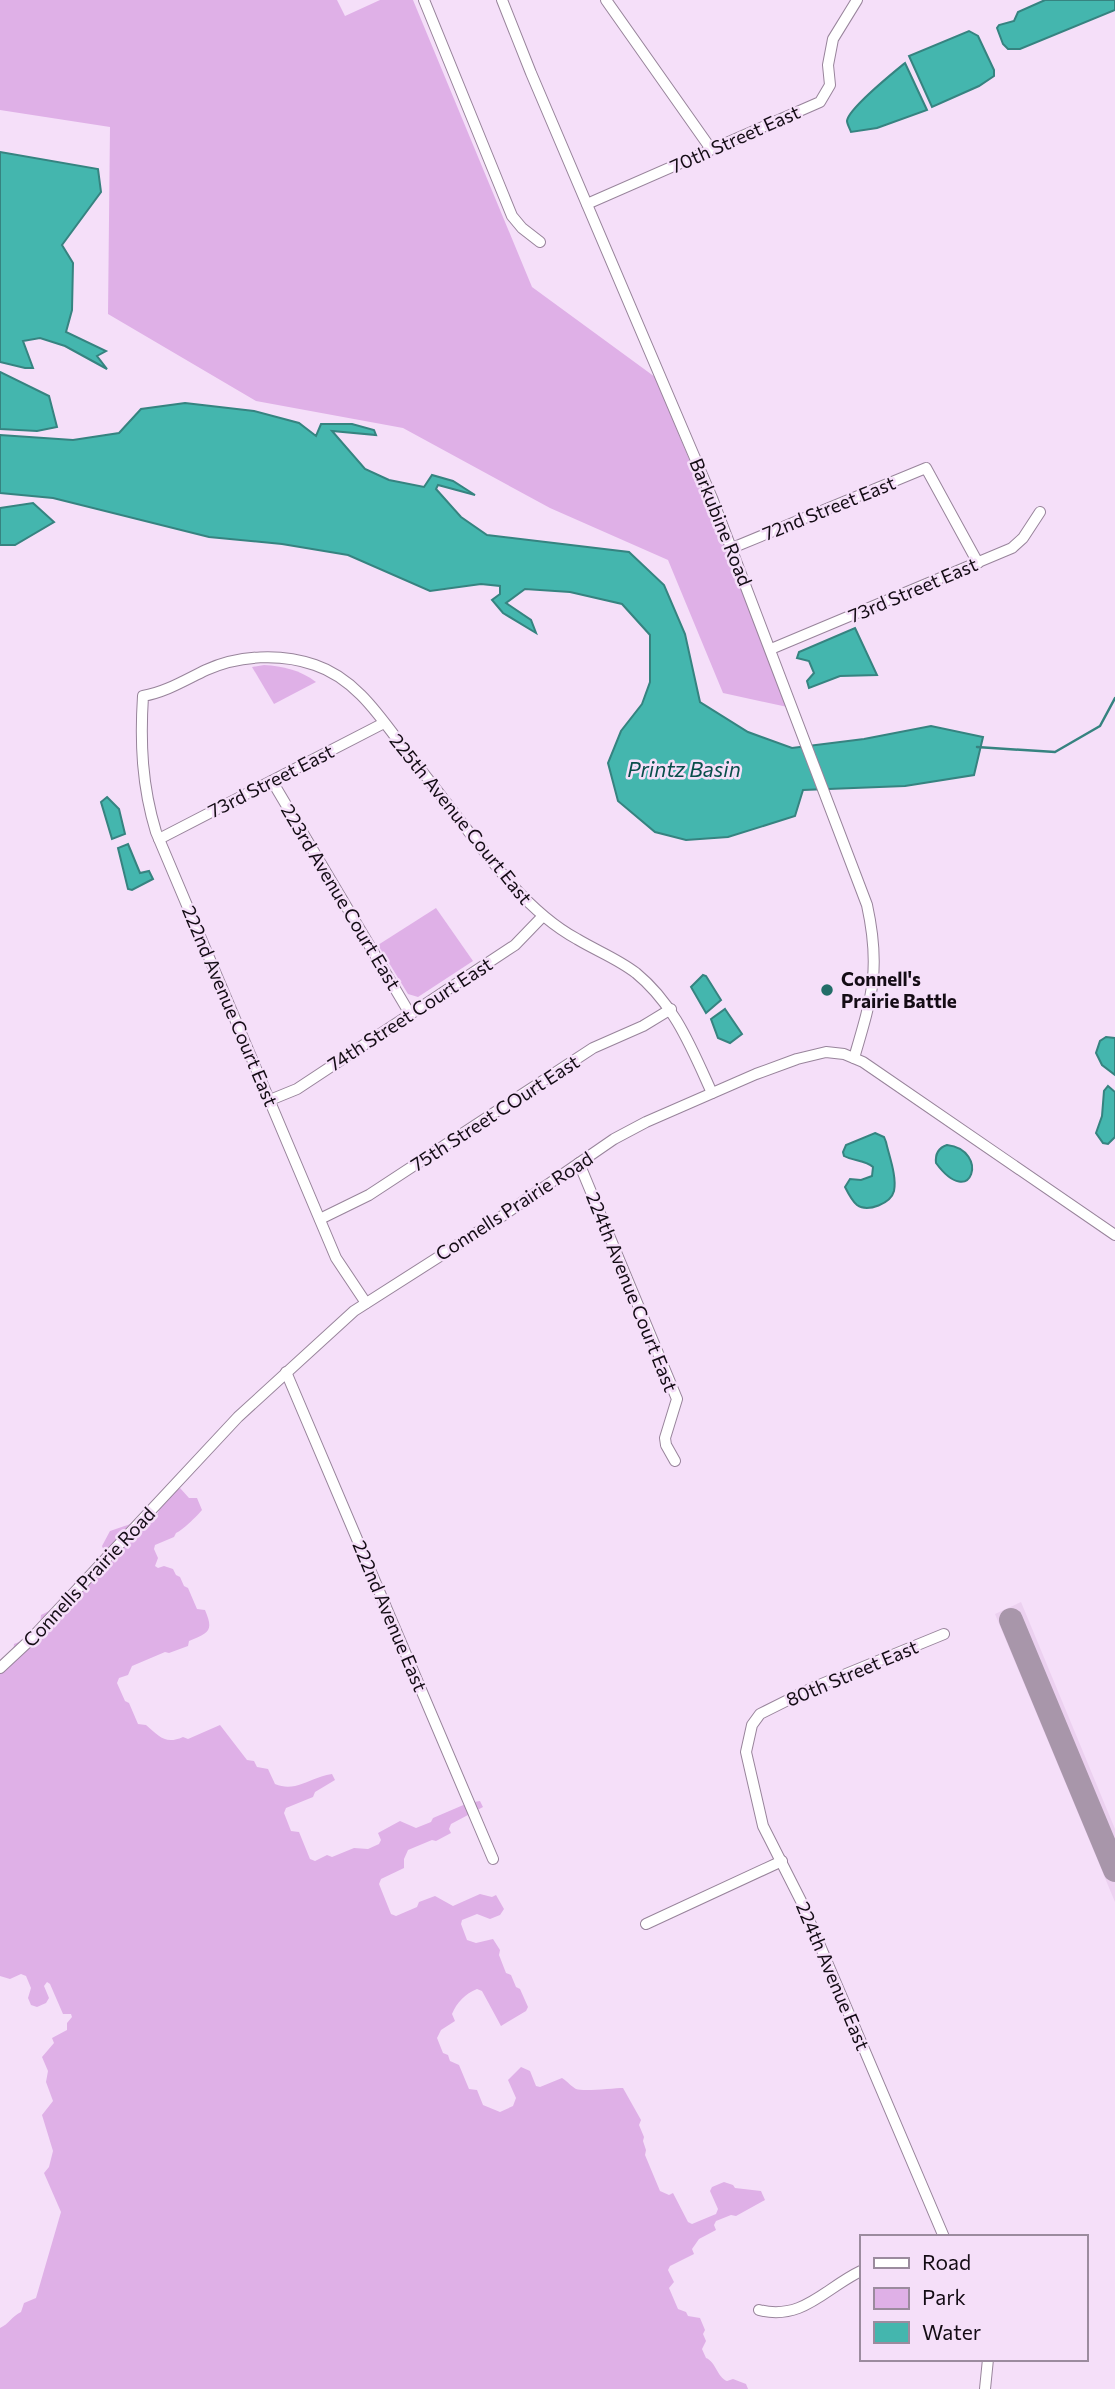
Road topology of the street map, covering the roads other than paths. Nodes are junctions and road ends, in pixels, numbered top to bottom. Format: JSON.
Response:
{"nodes":[{"id":1,"x":424,"y":0,"type":"edge"},
{"id":2,"x":502,"y":0,"type":"edge"},
{"id":3,"x":606,"y":0,"type":"edge"},
{"id":4,"x":857,"y":0,"type":"edge"},
{"id":5,"x":711,"y":149,"type":"junction"},
{"id":6,"x":587,"y":204,"type":"junction"},
{"id":7,"x":540,"y":242,"type":"dead end"},
{"id":8,"x":1040,"y":512,"type":"dead end"},
{"id":9,"x":732,"y":548,"type":"junction"},
{"id":10,"x":978,"y":563,"type":"junction"},
{"id":11,"x":771,"y":649,"type":"junction"},
{"id":12,"x":317,"y":666,"type":"joint"},
{"id":13,"x":384,"y":723,"type":"junction"},
{"id":14,"x":272,"y":781,"type":"junction"},
{"id":15,"x":159,"y":839,"type":"junction"},
{"id":16,"x":543,"y":916,"type":"junction"},
{"id":17,"x":671,"y":1009,"type":"junction"},
{"id":18,"x":410,"y":1014,"type":"junction"},
{"id":19,"x":854,"y":1058,"type":"junction"},
{"id":20,"x":712,"y":1093,"type":"junction"},
{"id":21,"x":270,"y":1100,"type":"junction"},
{"id":22,"x":579,"y":1163,"type":"junction"},
{"id":23,"x":320,"y":1219,"type":"junction"},
{"id":24,"x":1115,"y":1236,"type":"edge"},
{"id":25,"x":366,"y":1303,"type":"junction"},
{"id":26,"x":286,"y":1372,"type":"junction"},
{"id":27,"x":676,"y":1461,"type":"dead end"},
{"id":28,"x":944,"y":1634,"type":"dead end"},
{"id":29,"x":0,"y":1668,"type":"edge"},
{"id":30,"x":760,"y":1714,"type":"joint"},
{"id":31,"x":494,"y":1859,"type":"dead end"},
{"id":32,"x":782,"y":1861,"type":"junction"},
{"id":33,"x":646,"y":1924,"type":"dead end"},
{"id":34,"x":943,"y":2235,"type":"edge"},
{"id":35,"x":860,"y":2272,"type":"edge"},
{"id":36,"x":759,"y":2310,"type":"dead end"},
{"id":37,"x":988,"y":2361,"type":"edge"},
{"id":38,"x":985,"y":2389,"type":"edge"}],
"edges":[{"from":1,"to":7,"type":"street"},
{"from":2,"to":6,"type":"street","name":"Barkubine Road"},
{"from":3,"to":5,"type":"street"},
{"from":4,"to":5,"type":"street","name":"70th Street East"},
{"from":5,"to":6,"type":"street","name":"70th Street East"},
{"from":6,"to":9,"type":"street","name":"Barkubine Road"},
{"from":8,"to":10,"type":"street","name":"73rd Street East"},
{"from":9,"to":10,"type":"street","name":"72nd Street East"},
{"from":9,"to":11,"type":"street","name":"Barkubine Road"},
{"from":10,"to":11,"type":"street","name":"73rd Street East"},
{"from":11,"to":19,"type":"street","name":"Barkubine Road"},
{"from":12,"to":13,"type":"street","name":"225th Avenue Court East"},
{"from":12,"to":15,"type":"street","name":"222nd Avenue Court East"},
{"from":13,"to":14,"type":"street","name":"73rd Street East"},
{"from":13,"to":16,"type":"street","name":"225th Avenue Court East"},
{"from":14,"to":15,"type":"street","name":"73rd Street East"},
{"from":14,"to":18,"type":"street","name":"223rd Avenue Court East"},
{"from":15,"to":21,"type":"street","name":"222nd Avenue Court East"},
{"from":16,"to":17,"type":"street","name":"225th Avenue Court East"},
{"from":16,"to":18,"type":"street","name":"74th Street Court East"},
{"from":17,"to":20,"type":"street","name":"225th Avenue Court East"},
{"from":17,"to":23,"type":"street","name":"75th Street COurt East"},
{"from":18,"to":21,"type":"street","name":"74th Street Court East"},
{"from":19,"to":20,"type":"street","name":"Connells Prairie Road"},
{"from":19,"to":24,"type":"street","name":"Connells Prairie Road"},
{"from":20,"to":22,"type":"street","name":"Connells Prairie Road"},
{"from":21,"to":23,"type":"street","name":"222nd Avenue Court East"},
{"from":22,"to":25,"type":"street","name":"Connells Prairie Road"},
{"from":22,"to":27,"type":"street","name":"224th Avenue Court East"},
{"from":23,"to":25,"type":"street","name":"222nd Avenue Court East"},
{"from":25,"to":26,"type":"street","name":"Connells Prairie Road"},
{"from":26,"to":29,"type":"street","name":"Connells Prairie Road"},
{"from":26,"to":31,"type":"street","name":"222nd Avenue East"},
{"from":28,"to":30,"type":"street","name":"80th Street East"},
{"from":30,"to":32,"type":"street","name":"224th Avenue East"},
{"from":32,"to":33,"type":"street"},
{"from":32,"to":34,"type":"street","name":"224th Avenue East"},
{"from":35,"to":36,"type":"street"},
{"from":37,"to":38,"type":"street"}]}
